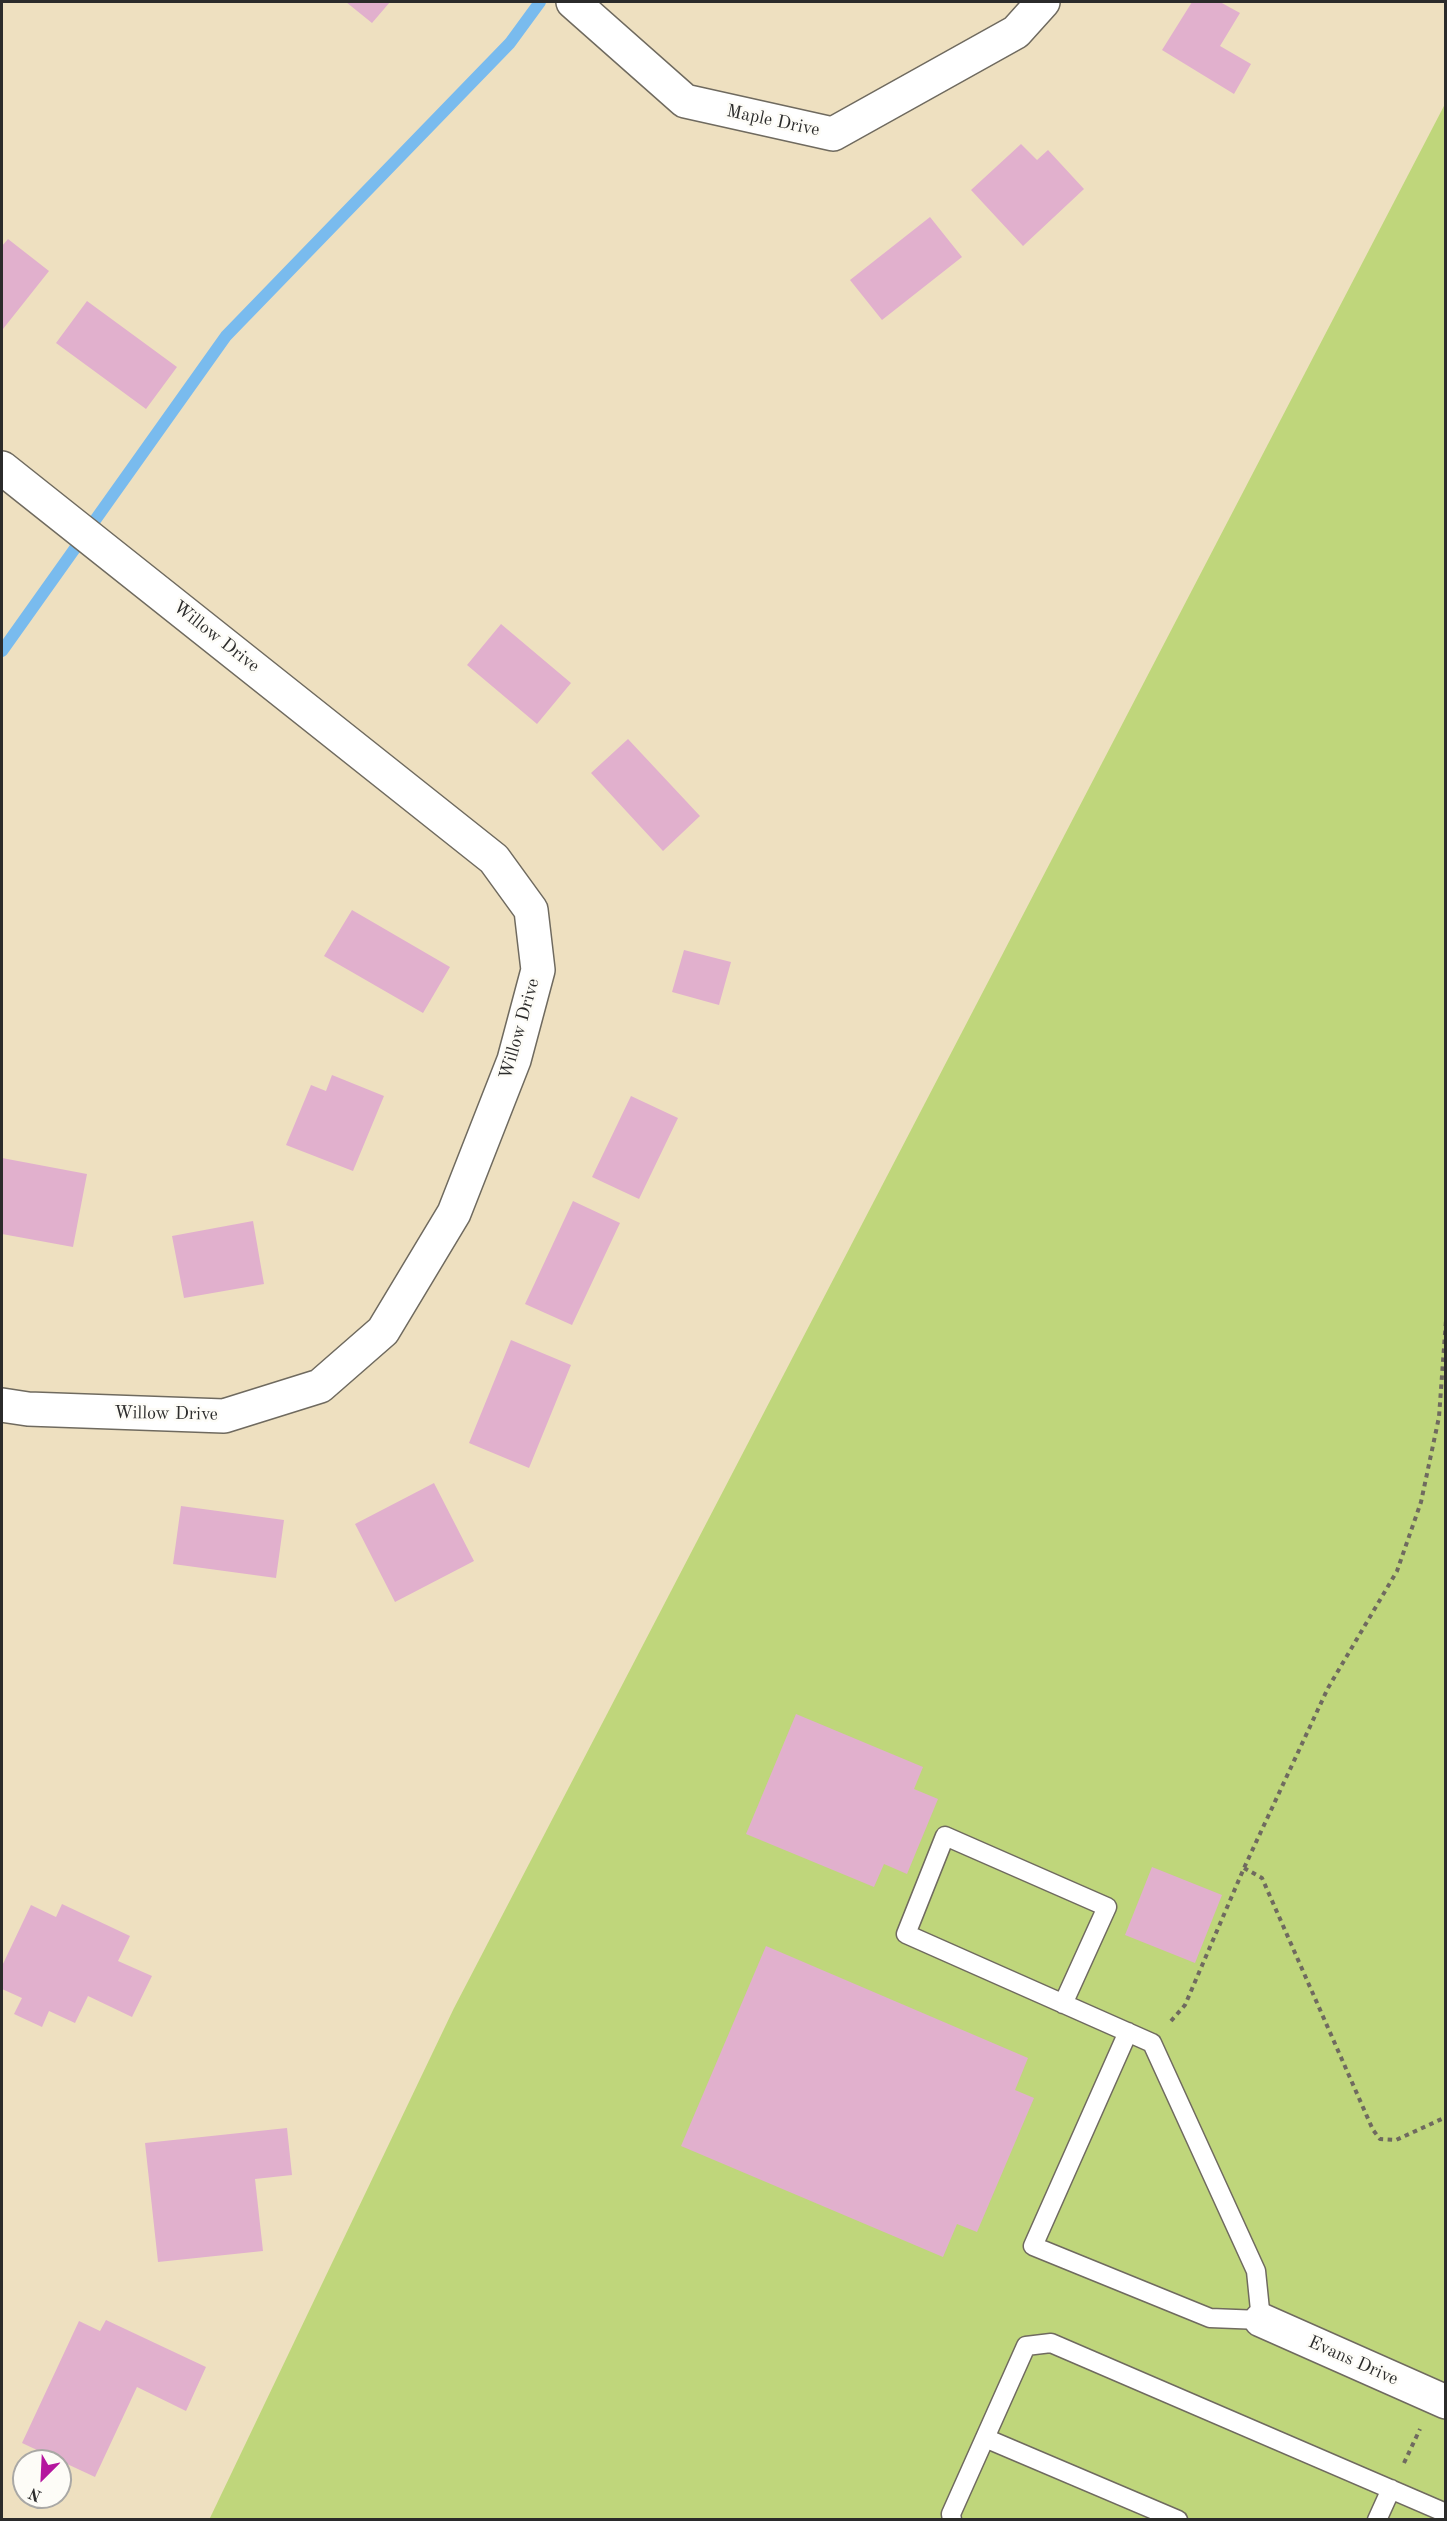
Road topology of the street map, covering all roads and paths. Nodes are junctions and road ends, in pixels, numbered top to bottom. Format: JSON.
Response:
{"nodes":[{"id":1,"x":573,"y":2,"type":"edge"},
{"id":2,"x":1043,"y":2,"type":"edge"},
{"id":3,"x":2,"y":468,"type":"edge"},
{"id":4,"x":1446,"y":1320,"type":"edge"},
{"id":5,"x":2,"y":1406,"type":"edge"},
{"id":6,"x":1244,"y":1868,"type":"junction"},
{"id":7,"x":1063,"y":2004,"type":"junction"},
{"id":8,"x":1128,"y":2032,"type":"junction"},
{"id":9,"x":1152,"y":2043,"type":"junction"},
{"id":10,"x":1446,"y":2118,"type":"edge"},
{"id":11,"x":1261,"y":2320,"type":"junction"},
{"id":12,"x":1446,"y":2402,"type":"edge"},
{"id":13,"x":985,"y":2438,"type":"junction"},
{"id":14,"x":1390,"y":2489,"type":"junction"},
{"id":15,"x":1446,"y":2514,"type":"edge"},
{"id":16,"x":952,"y":2520,"type":"edge"},
{"id":17,"x":1178,"y":2520,"type":"edge"},
{"id":18,"x":1377,"y":2520,"type":"edge"}],
"edges":[{"from":1,"to":2,"type":"street","name":"Maple Drive"},
{"from":3,"to":5,"type":"street","name":"Willow Drive"},
{"from":4,"to":6,"type":"path"},
{"from":6,"to":9,"type":"path"},
{"from":6,"to":10,"type":"path"},
{"from":7,"to":7,"type":"lane"},
{"from":7,"to":8,"type":"lane"},
{"from":8,"to":9,"type":"lane"},
{"from":8,"to":11,"type":"lane"},
{"from":9,"to":11,"type":"lane"},
{"from":11,"to":12,"type":"street","name":"Evans Drive"},
{"from":13,"to":14,"type":"lane"},
{"from":13,"to":16,"type":"lane"},
{"from":13,"to":17,"type":"lane"},
{"from":14,"to":15,"type":"lane"},
{"from":14,"to":18,"type":"lane"}]}
